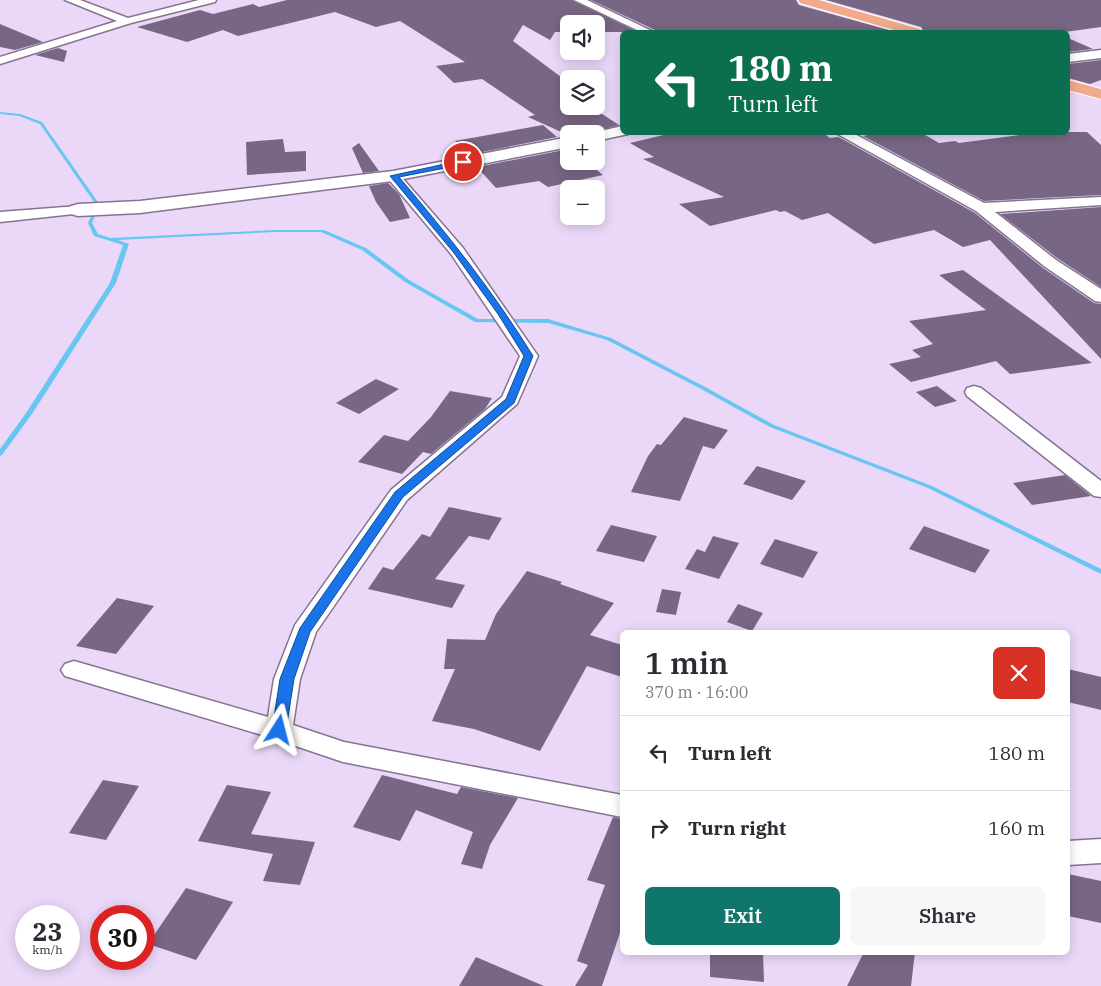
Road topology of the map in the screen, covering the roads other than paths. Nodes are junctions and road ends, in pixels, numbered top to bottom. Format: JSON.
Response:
{"nodes":[{"id":1,"x":70,"y":0,"type":"edge"},
{"id":2,"x":211,"y":0,"type":"edge"},
{"id":3,"x":579,"y":0,"type":"edge"},
{"id":4,"x":805,"y":0,"type":"edge"},
{"id":5,"x":127,"y":21,"type":"junction"},
{"id":6,"x":645,"y":30,"type":"edge"},
{"id":7,"x":907,"y":30,"type":"edge"},
{"id":8,"x":1101,"y":54,"type":"edge"},
{"id":9,"x":1070,"y":58,"type":"edge"},
{"id":10,"x":0,"y":61,"type":"edge"},
{"id":11,"x":1070,"y":86,"type":"edge"},
{"id":12,"x":1101,"y":94,"type":"edge"},
{"id":13,"x":620,"y":131,"type":"edge"},
{"id":14,"x":605,"y":134,"type":"edge"},
{"id":15,"x":846,"y":135,"type":"edge"},
{"id":16,"x":560,"y":144,"type":"edge"},
{"id":17,"x":394,"y":176,"type":"junction"},
{"id":18,"x":1101,"y":201,"type":"edge"},
{"id":19,"x":981,"y":208,"type":"junction"},
{"id":20,"x":78,"y":210,"type":"joint"},
{"id":21,"x":0,"y":218,"type":"edge"},
{"id":22,"x":1101,"y":297,"type":"edge"},
{"id":23,"x":974,"y":392,"type":"dead end"},
{"id":24,"x":1101,"y":491,"type":"edge"},
{"id":25,"x":74,"y":670,"type":"dead end"},
{"id":26,"x":279,"y":730,"type":"junction"},
{"id":27,"x":620,"y":806,"type":"edge"},
{"id":28,"x":1101,"y":852,"type":"edge"},
{"id":29,"x":1070,"y":853,"type":"edge"}],
"edges":[{"from":1,"to":5,"type":"street"},
{"from":2,"to":5,"type":"street"},
{"from":3,"to":6,"type":"street"},
{"from":4,"to":7,"type":"main road"},
{"from":5,"to":10,"type":"street"},
{"from":8,"to":9,"type":"street"},
{"from":11,"to":12,"type":"main road"},
{"from":13,"to":14,"type":"street"},
{"from":15,"to":19,"type":"street"},
{"from":16,"to":17,"type":"street"},
{"from":17,"to":20,"type":"street"},
{"from":17,"to":26,"type":"street"},
{"from":18,"to":19,"type":"street"},
{"from":19,"to":22,"type":"street"},
{"from":20,"to":21,"type":"street"},
{"from":23,"to":24,"type":"street"},
{"from":25,"to":26,"type":"street"},
{"from":26,"to":27,"type":"street"},
{"from":28,"to":29,"type":"street"}]}
